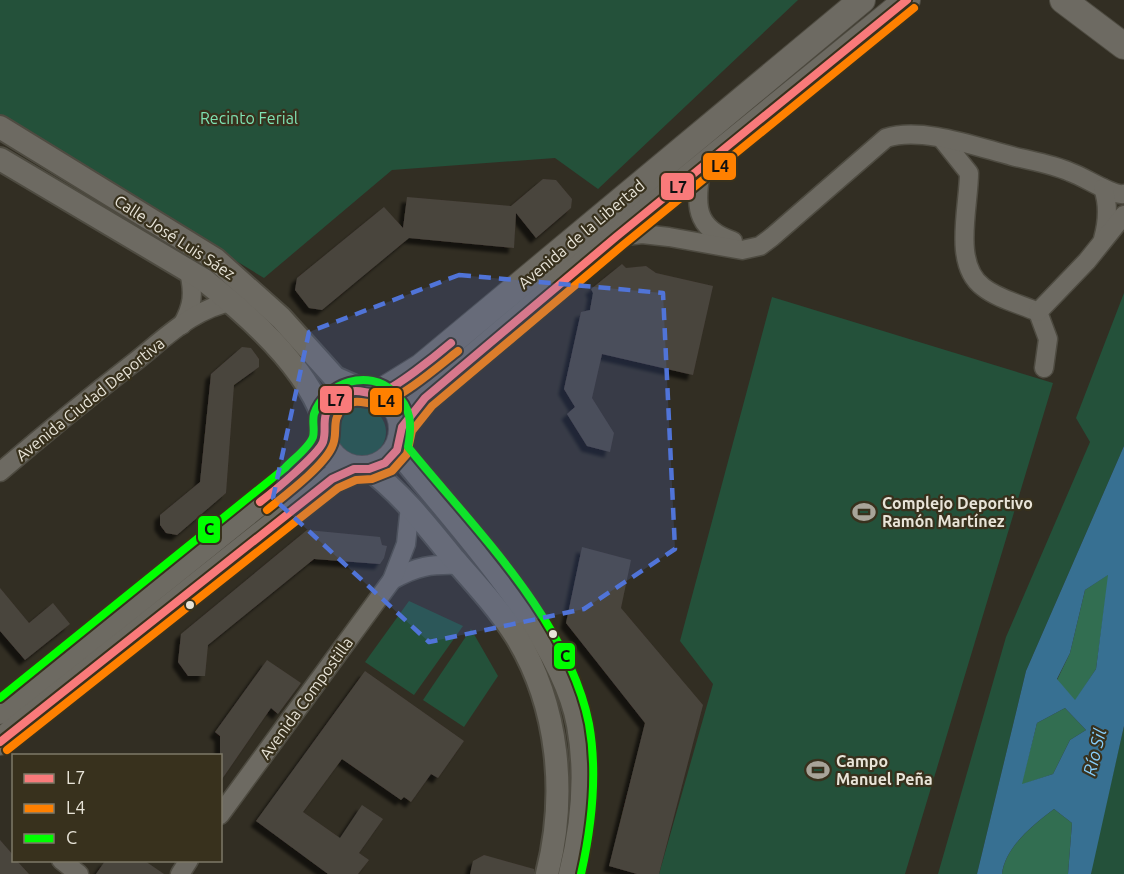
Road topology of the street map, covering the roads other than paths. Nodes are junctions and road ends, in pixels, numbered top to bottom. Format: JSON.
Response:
{"nodes":[{"id":1,"x":862,"y":0,"type":"edge"},
{"id":2,"x":906,"y":0,"type":"edge"},
{"id":3,"x":1063,"y":0,"type":"edge"},
{"id":4,"x":1124,"y":46,"type":"edge"},
{"id":5,"x":0,"y":127,"type":"edge"},
{"id":6,"x":942,"y":139,"type":"junction"},
{"id":7,"x":989,"y":150,"type":"junction"},
{"id":8,"x":0,"y":159,"type":"edge"},
{"id":9,"x":701,"y":168,"type":"junction"},
{"id":10,"x":966,"y":169,"type":"junction"},
{"id":11,"x":1103,"y":188,"type":"junction"},
{"id":12,"x":1124,"y":194,"type":"edge"},
{"id":13,"x":1124,"y":215,"type":"edge"},
{"id":14,"x":616,"y":237,"type":"junction"},
{"id":15,"x":767,"y":240,"type":"junction"},
{"id":16,"x":1102,"y":240,"type":"junction"},
{"id":17,"x":189,"y":272,"type":"junction"},
{"id":18,"x":232,"y":302,"type":"junction"},
{"id":19,"x":1038,"y":312,"type":"junction"},
{"id":20,"x":181,"y":326,"type":"junction"},
{"id":21,"x":1044,"y":368,"type":"dead end"},
{"id":22,"x":370,"y":391,"type":"junction"},
{"id":23,"x":323,"y":429,"type":"junction"},
{"id":24,"x":400,"y":439,"type":"junction"},
{"id":25,"x":361,"y":469,"type":"junction"},
{"id":26,"x":0,"y":472,"type":"edge"},
{"id":27,"x":410,"y":506,"type":"junction"},
{"id":28,"x":459,"y":565,"type":"junction"},
{"id":29,"x":392,"y":580,"type":"junction"},
{"id":30,"x":0,"y":711,"type":"edge"},
{"id":31,"x":0,"y":742,"type":"edge"},
{"id":32,"x":222,"y":812,"type":"edge"},
{"id":33,"x":62,"y":862,"type":"edge"},
{"id":34,"x":79,"y":874,"type":"edge"},
{"id":35,"x":547,"y":874,"type":"edge"},
{"id":36,"x":570,"y":874,"type":"edge"}],
"edges":[{"from":1,"to":22,"type":"main road","name":"Avenida de la Libertad"},
{"from":2,"to":9,"type":"main road","name":"Avenida de la Libertad"},
{"from":3,"to":4,"type":"main road"},
{"from":5,"to":22,"type":"street","name":"Calle José Luis Sáez"},
{"from":6,"to":7,"type":"street"},
{"from":6,"to":10,"type":"street"},
{"from":6,"to":15,"type":"street"},
{"from":7,"to":10,"type":"street"},
{"from":7,"to":11,"type":"street"},
{"from":8,"to":17,"type":"street","name":"Calle José Luis Sáez"},
{"from":9,"to":14,"type":"main road","name":"Avenida de la Libertad"},
{"from":9,"to":15,"type":"street"},
{"from":10,"to":19,"type":"street"},
{"from":11,"to":12,"type":"street"},
{"from":11,"to":16,"type":"street"},
{"from":13,"to":16,"type":"street"},
{"from":14,"to":15,"type":"street"},
{"from":14,"to":24,"type":"main road","name":"Avenida de la Libertad"},
{"from":16,"to":19,"type":"street"},
{"from":17,"to":18,"type":"street","name":"Calle José Luis Sáez"},
{"from":17,"to":20,"type":"street","name":"Avenida Ciudad Deportiva"},
{"from":18,"to":20,"type":"street","name":"Avenida Ciudad Deportiva"},
{"from":18,"to":23,"type":"street","name":"Calle José Luis Sáez"},
{"from":19,"to":21,"type":"street"},
{"from":20,"to":26,"type":"street","name":"Avenida Ciudad Deportiva"},
{"from":22,"to":23,"type":"main road"},
{"from":22,"to":24,"type":"main road"},
{"from":23,"to":25,"type":"main road"},
{"from":23,"to":30,"type":"main road"},
{"from":24,"to":25,"type":"main road"},
{"from":24,"to":36,"type":"street"},
{"from":25,"to":27,"type":"street"},
{"from":25,"to":31,"type":"main road"},
{"from":27,"to":28,"type":"street"},
{"from":27,"to":29,"type":"street","name":"Avenida Compostilla"},
{"from":28,"to":29,"type":"street","name":"Avenida Compostilla"},
{"from":28,"to":35,"type":"street"},
{"from":29,"to":32,"type":"street","name":"Avenida Compostilla"},
{"from":33,"to":34,"type":"street"}]}
